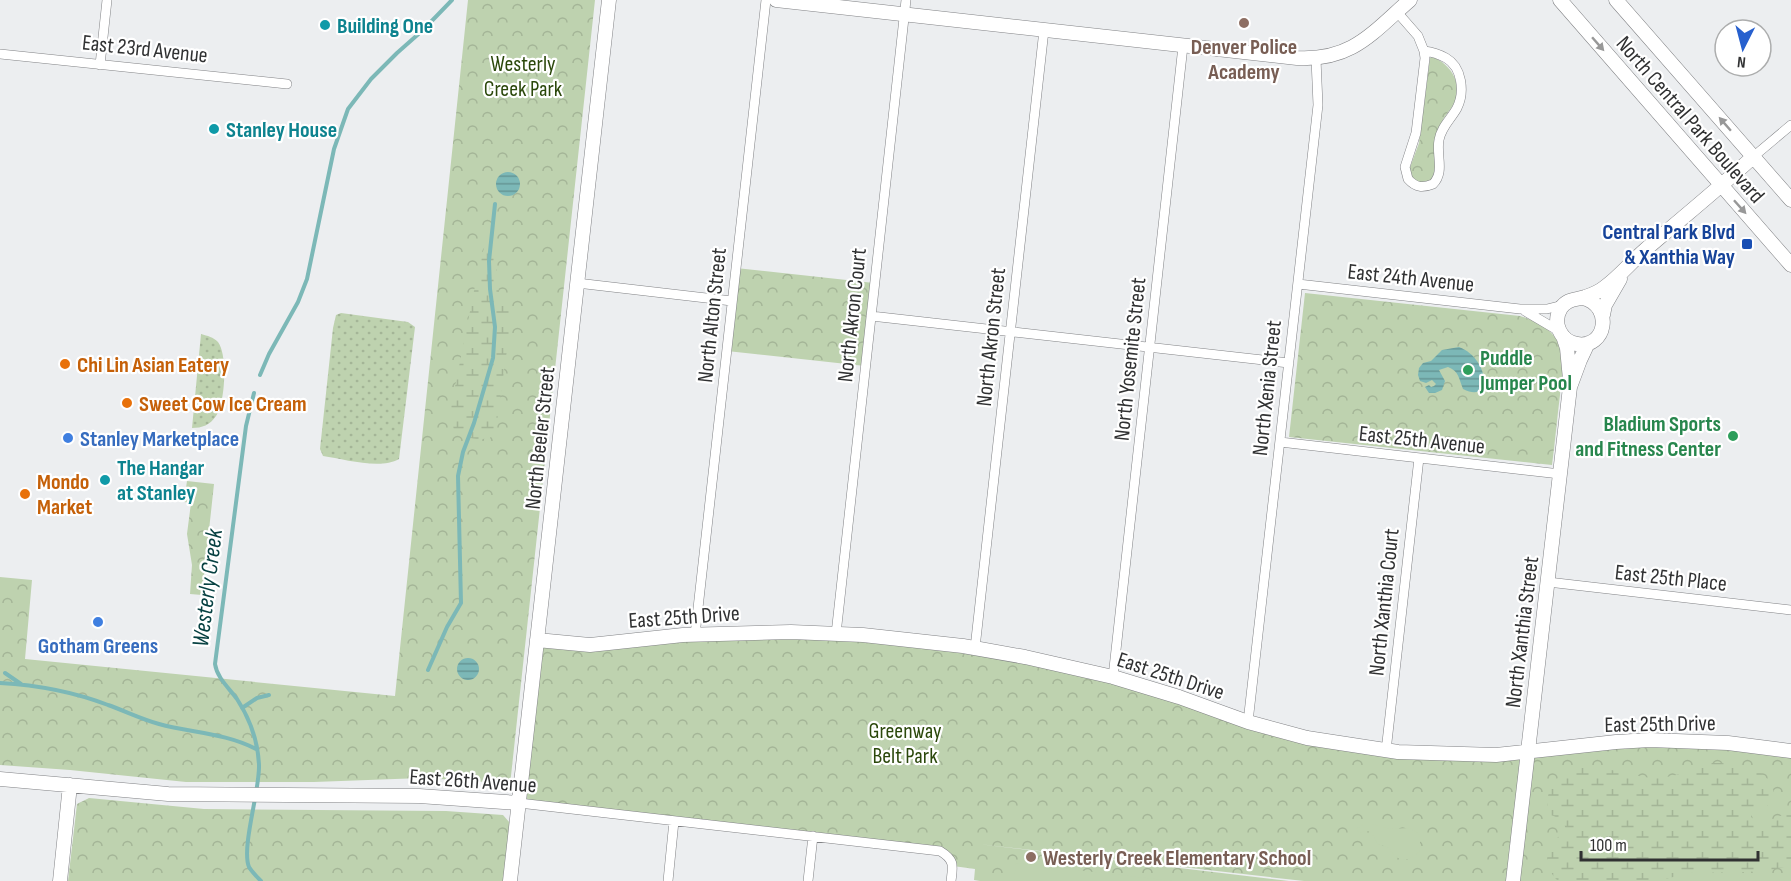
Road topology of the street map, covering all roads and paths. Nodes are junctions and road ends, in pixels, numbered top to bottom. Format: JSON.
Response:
{"nodes":[{"id":1,"x":107,"y":0,"type":"edge"},
{"id":2,"x":609,"y":0,"type":"edge"},
{"id":3,"x":766,"y":0,"type":"edge"},
{"id":4,"x":776,"y":0,"type":"edge"},
{"id":5,"x":906,"y":0,"type":"edge"},
{"id":6,"x":1410,"y":0,"type":"edge"},
{"id":7,"x":1560,"y":0,"type":"edge"},
{"id":8,"x":1616,"y":0,"type":"edge"},
{"id":9,"x":1397,"y":12,"type":"junction"},
{"id":10,"x":904,"y":14,"type":"junction"},
{"id":11,"x":1044,"y":30,"type":"junction"},
{"id":12,"x":1183,"y":46,"type":"junction"},
{"id":13,"x":1424,"y":51,"type":"junction"},
{"id":14,"x":0,"y":54,"type":"edge"},
{"id":15,"x":1316,"y":59,"type":"junction"},
{"id":16,"x":100,"y":65,"type":"junction"},
{"id":17,"x":287,"y":84,"type":"dead end"},
{"id":18,"x":1791,"y":125,"type":"edge"},
{"id":19,"x":1753,"y":157,"type":"junction"},
{"id":20,"x":1720,"y":185,"type":"junction"},
{"id":21,"x":1791,"y":200,"type":"edge"},
{"id":22,"x":1791,"y":265,"type":"edge"},
{"id":23,"x":1627,"y":267,"type":"junction"},
{"id":24,"x":577,"y":283,"type":"junction"},
{"id":25,"x":1298,"y":284,"type":"junction"},
{"id":26,"x":1583,"y":298,"type":"junction"},
{"id":27,"x":732,"y":301,"type":"junction"},
{"id":28,"x":1564,"y":305,"type":"junction"},
{"id":29,"x":1520,"y":309,"type":"junction"},
{"id":30,"x":1603,"y":315,"type":"junction"},
{"id":31,"x":871,"y":316,"type":"junction"},
{"id":32,"x":1011,"y":332,"type":"junction"},
{"id":33,"x":1561,"y":333,"type":"junction"},
{"id":34,"x":1588,"y":342,"type":"junction"},
{"id":35,"x":1150,"y":347,"type":"junction"},
{"id":36,"x":1289,"y":363,"type":"junction"},
{"id":37,"x":1570,"y":387,"type":"junction"},
{"id":38,"x":1280,"y":442,"type":"junction"},
{"id":39,"x":1419,"y":458,"type":"junction"},
{"id":40,"x":1560,"y":474,"type":"junction"},
{"id":41,"x":1548,"y":582,"type":"junction"},
{"id":42,"x":1791,"y":610,"type":"edge"},
{"id":43,"x":836,"y":634,"type":"junction"},
{"id":44,"x":695,"y":635,"type":"junction"},
{"id":45,"x":537,"y":640,"type":"junction"},
{"id":46,"x":975,"y":648,"type":"junction"},
{"id":47,"x":1113,"y":677,"type":"junction"},
{"id":48,"x":1248,"y":722,"type":"junction"},
{"id":49,"x":1386,"y":751,"type":"junction"},
{"id":50,"x":1791,"y":751,"type":"edge"},
{"id":51,"x":1528,"y":753,"type":"junction"},
{"id":52,"x":0,"y":779,"type":"edge"},
{"id":53,"x":70,"y":785,"type":"junction"},
{"id":54,"x":519,"y":803,"type":"junction"},
{"id":55,"x":674,"y":821,"type":"junction"},
{"id":56,"x":813,"y":836,"type":"junction"},
{"id":57,"x":60,"y":881,"type":"edge"},
{"id":58,"x":510,"y":881,"type":"edge"},
{"id":59,"x":668,"y":881,"type":"edge"},
{"id":60,"x":808,"y":881,"type":"edge"},
{"id":61,"x":951,"y":881,"type":"edge"},
{"id":62,"x":1513,"y":881,"type":"edge"}],
"edges":[{"from":1,"to":16,"type":"street"},
{"from":2,"to":24,"type":"street","name":"North Beeler Street"},
{"from":3,"to":27,"type":"street","name":"North Alton Street"},
{"from":4,"to":10,"type":"street"},
{"from":5,"to":10,"type":"street","name":"North Akron Court"},
{"from":6,"to":9,"type":"street"},
{"from":7,"to":20,"type":"street","name":"North Central Park Boulevard","one_way":true},
{"from":19,"to":8,"type":"street","name":"North Central Park Boulevard","one_way":true},
{"from":9,"to":13,"type":"street"},
{"from":9,"to":15,"type":"street"},
{"from":10,"to":11,"type":"street"},
{"from":10,"to":31,"type":"street","name":"North Akron Court"},
{"from":11,"to":12,"type":"street"},
{"from":11,"to":32,"type":"street","name":"North Akron Street"},
{"from":12,"to":15,"type":"street"},
{"from":12,"to":35,"type":"street","name":"North Yosemite Street"},
{"from":13,"to":13,"type":"street"},
{"from":14,"to":16,"type":"street","name":"East 23rd Avenue"},
{"from":15,"to":25,"type":"street","name":"North Xenia Street"},
{"from":16,"to":17,"type":"street","name":"East 23rd Avenue"},
{"from":18,"to":19,"type":"street"},
{"from":19,"to":20,"type":"street"},
{"from":19,"to":21,"type":"street","name":"North Central Park Boulevard"},
{"from":20,"to":22,"type":"street","name":"North Central Park Boulevard","one_way":true},
{"from":20,"to":23,"type":"street"},
{"from":23,"to":26,"type":"street"},
{"from":23,"to":30,"type":"street"},
{"from":24,"to":27,"type":"street"},
{"from":24,"to":45,"type":"street","name":"North Beeler Street"},
{"from":25,"to":29,"type":"street","name":"East 24th Avenue"},
{"from":25,"to":36,"type":"street","name":"North Xenia Street"},
{"from":26,"to":28,"type":"street"},
{"from":26,"to":30,"type":"street"},
{"from":27,"to":44,"type":"street","name":"North Alton Street"},
{"from":28,"to":29,"type":"street","name":"East 24th Avenue"},
{"from":28,"to":33,"type":"street"},
{"from":29,"to":33,"type":"street","name":"East 24th Avenue"},
{"from":30,"to":34,"type":"street"},
{"from":31,"to":32,"type":"street"},
{"from":31,"to":43,"type":"street","name":"North Akron Court"},
{"from":32,"to":35,"type":"street"},
{"from":32,"to":46,"type":"street","name":"North Akron Street"},
{"from":33,"to":34,"type":"street"},
{"from":33,"to":37,"type":"street","name":"North Xanthia Street"},
{"from":34,"to":37,"type":"street","name":"North Xanthia Street"},
{"from":35,"to":36,"type":"street"},
{"from":35,"to":47,"type":"street","name":"North Yosemite Street"},
{"from":36,"to":38,"type":"street","name":"North Xenia Street"},
{"from":37,"to":40,"type":"street","name":"North Xanthia Street"},
{"from":38,"to":39,"type":"street","name":"East 25th Avenue"},
{"from":38,"to":48,"type":"street","name":"North Xenia Street"},
{"from":39,"to":40,"type":"street","name":"East 25th Avenue"},
{"from":39,"to":49,"type":"street","name":"North Xanthia Court"},
{"from":40,"to":41,"type":"street","name":"North Xanthia Street"},
{"from":41,"to":42,"type":"street","name":"East 25th Place"},
{"from":41,"to":51,"type":"street","name":"North Xanthia Street"},
{"from":43,"to":44,"type":"street","name":"East 25th Drive"},
{"from":43,"to":46,"type":"street","name":"East 25th Drive"},
{"from":44,"to":45,"type":"street","name":"East 25th Drive"},
{"from":45,"to":54,"type":"street","name":"North Beeler Street"},
{"from":46,"to":47,"type":"street","name":"East 25th Drive"},
{"from":47,"to":48,"type":"street","name":"East 25th Drive"},
{"from":48,"to":49,"type":"street","name":"East 25th Drive"},
{"from":49,"to":51,"type":"street","name":"East 25th Drive"},
{"from":50,"to":51,"type":"street","name":"East 25th Drive"},
{"from":51,"to":62,"type":"street","name":"North Xanthia Street"},
{"from":52,"to":53,"type":"street","name":"East 26th Avenue"},
{"from":53,"to":54,"type":"street","name":"East 26th Avenue"},
{"from":53,"to":57,"type":"street"},
{"from":54,"to":55,"type":"street","name":"East 26th Avenue"},
{"from":54,"to":58,"type":"street","name":"North Beeler Street"},
{"from":55,"to":56,"type":"street","name":"East 26th Avenue"},
{"from":55,"to":59,"type":"street"},
{"from":56,"to":60,"type":"street"},
{"from":56,"to":61,"type":"street","name":"East 26th Avenue"}]}
